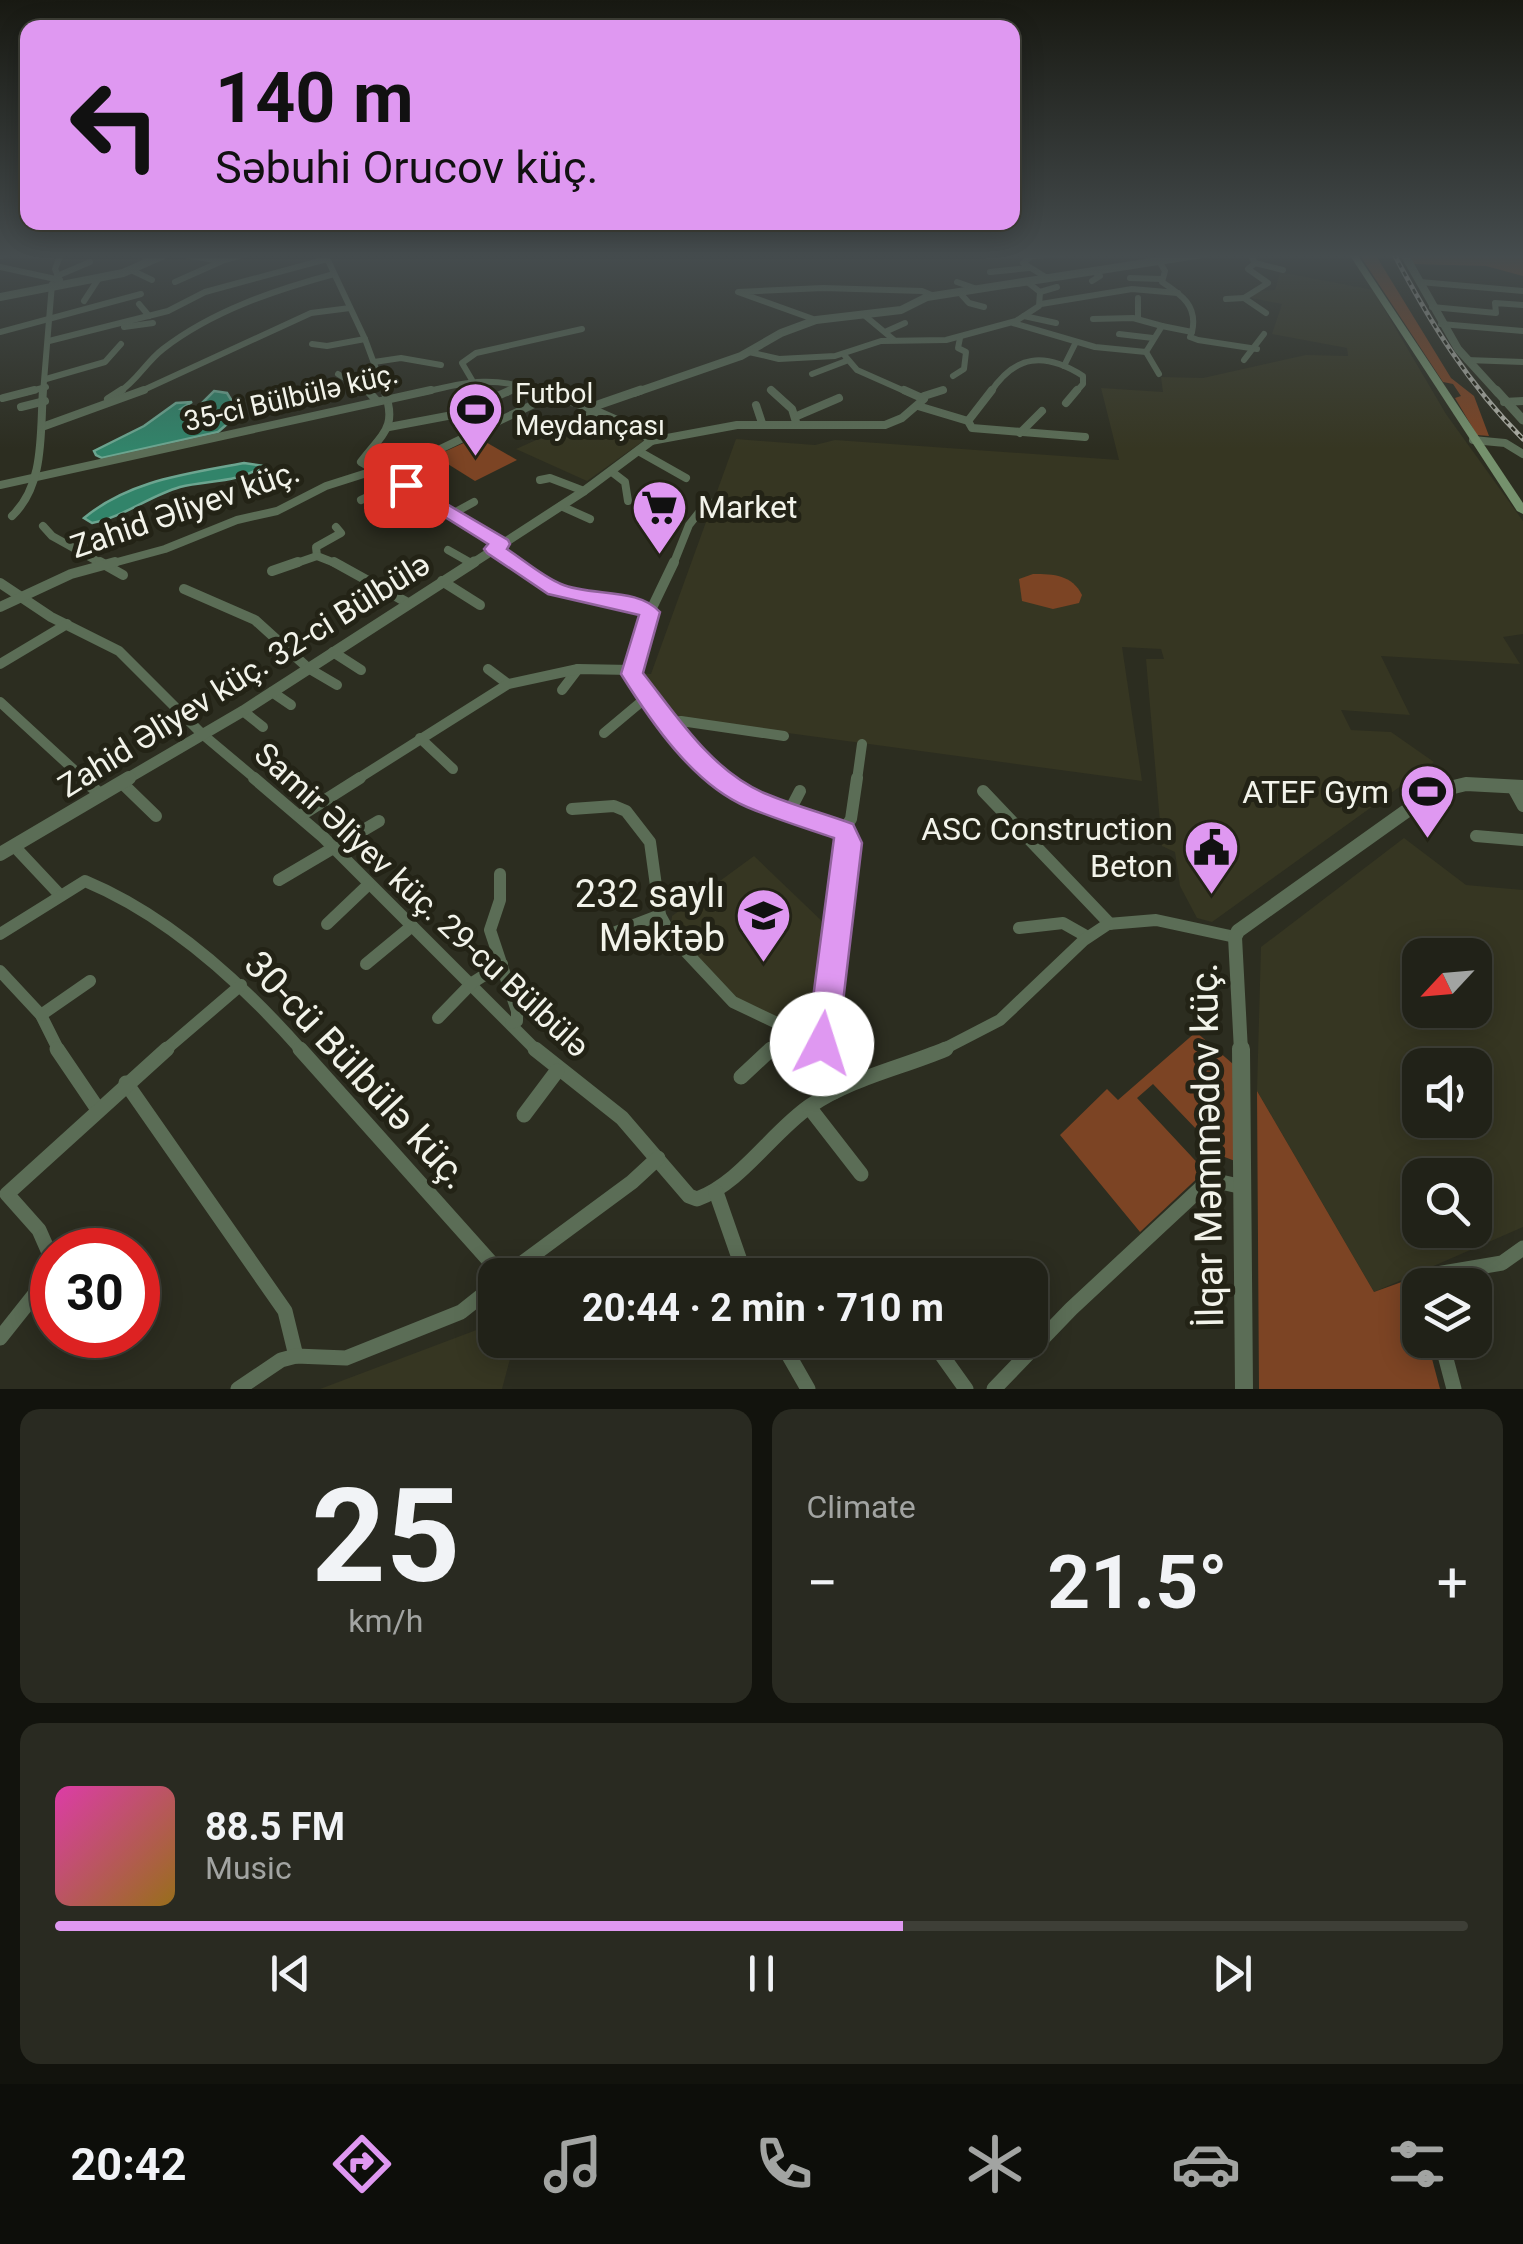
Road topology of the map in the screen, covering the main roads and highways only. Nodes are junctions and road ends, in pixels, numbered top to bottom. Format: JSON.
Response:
{"nodes":[{"id":1,"x":1395,"y":319,"type":"edge"},
{"id":2,"x":1523,"y":511,"type":"edge"}],
"edges":[{"from":1,"to":2,"type":"main road"}]}
